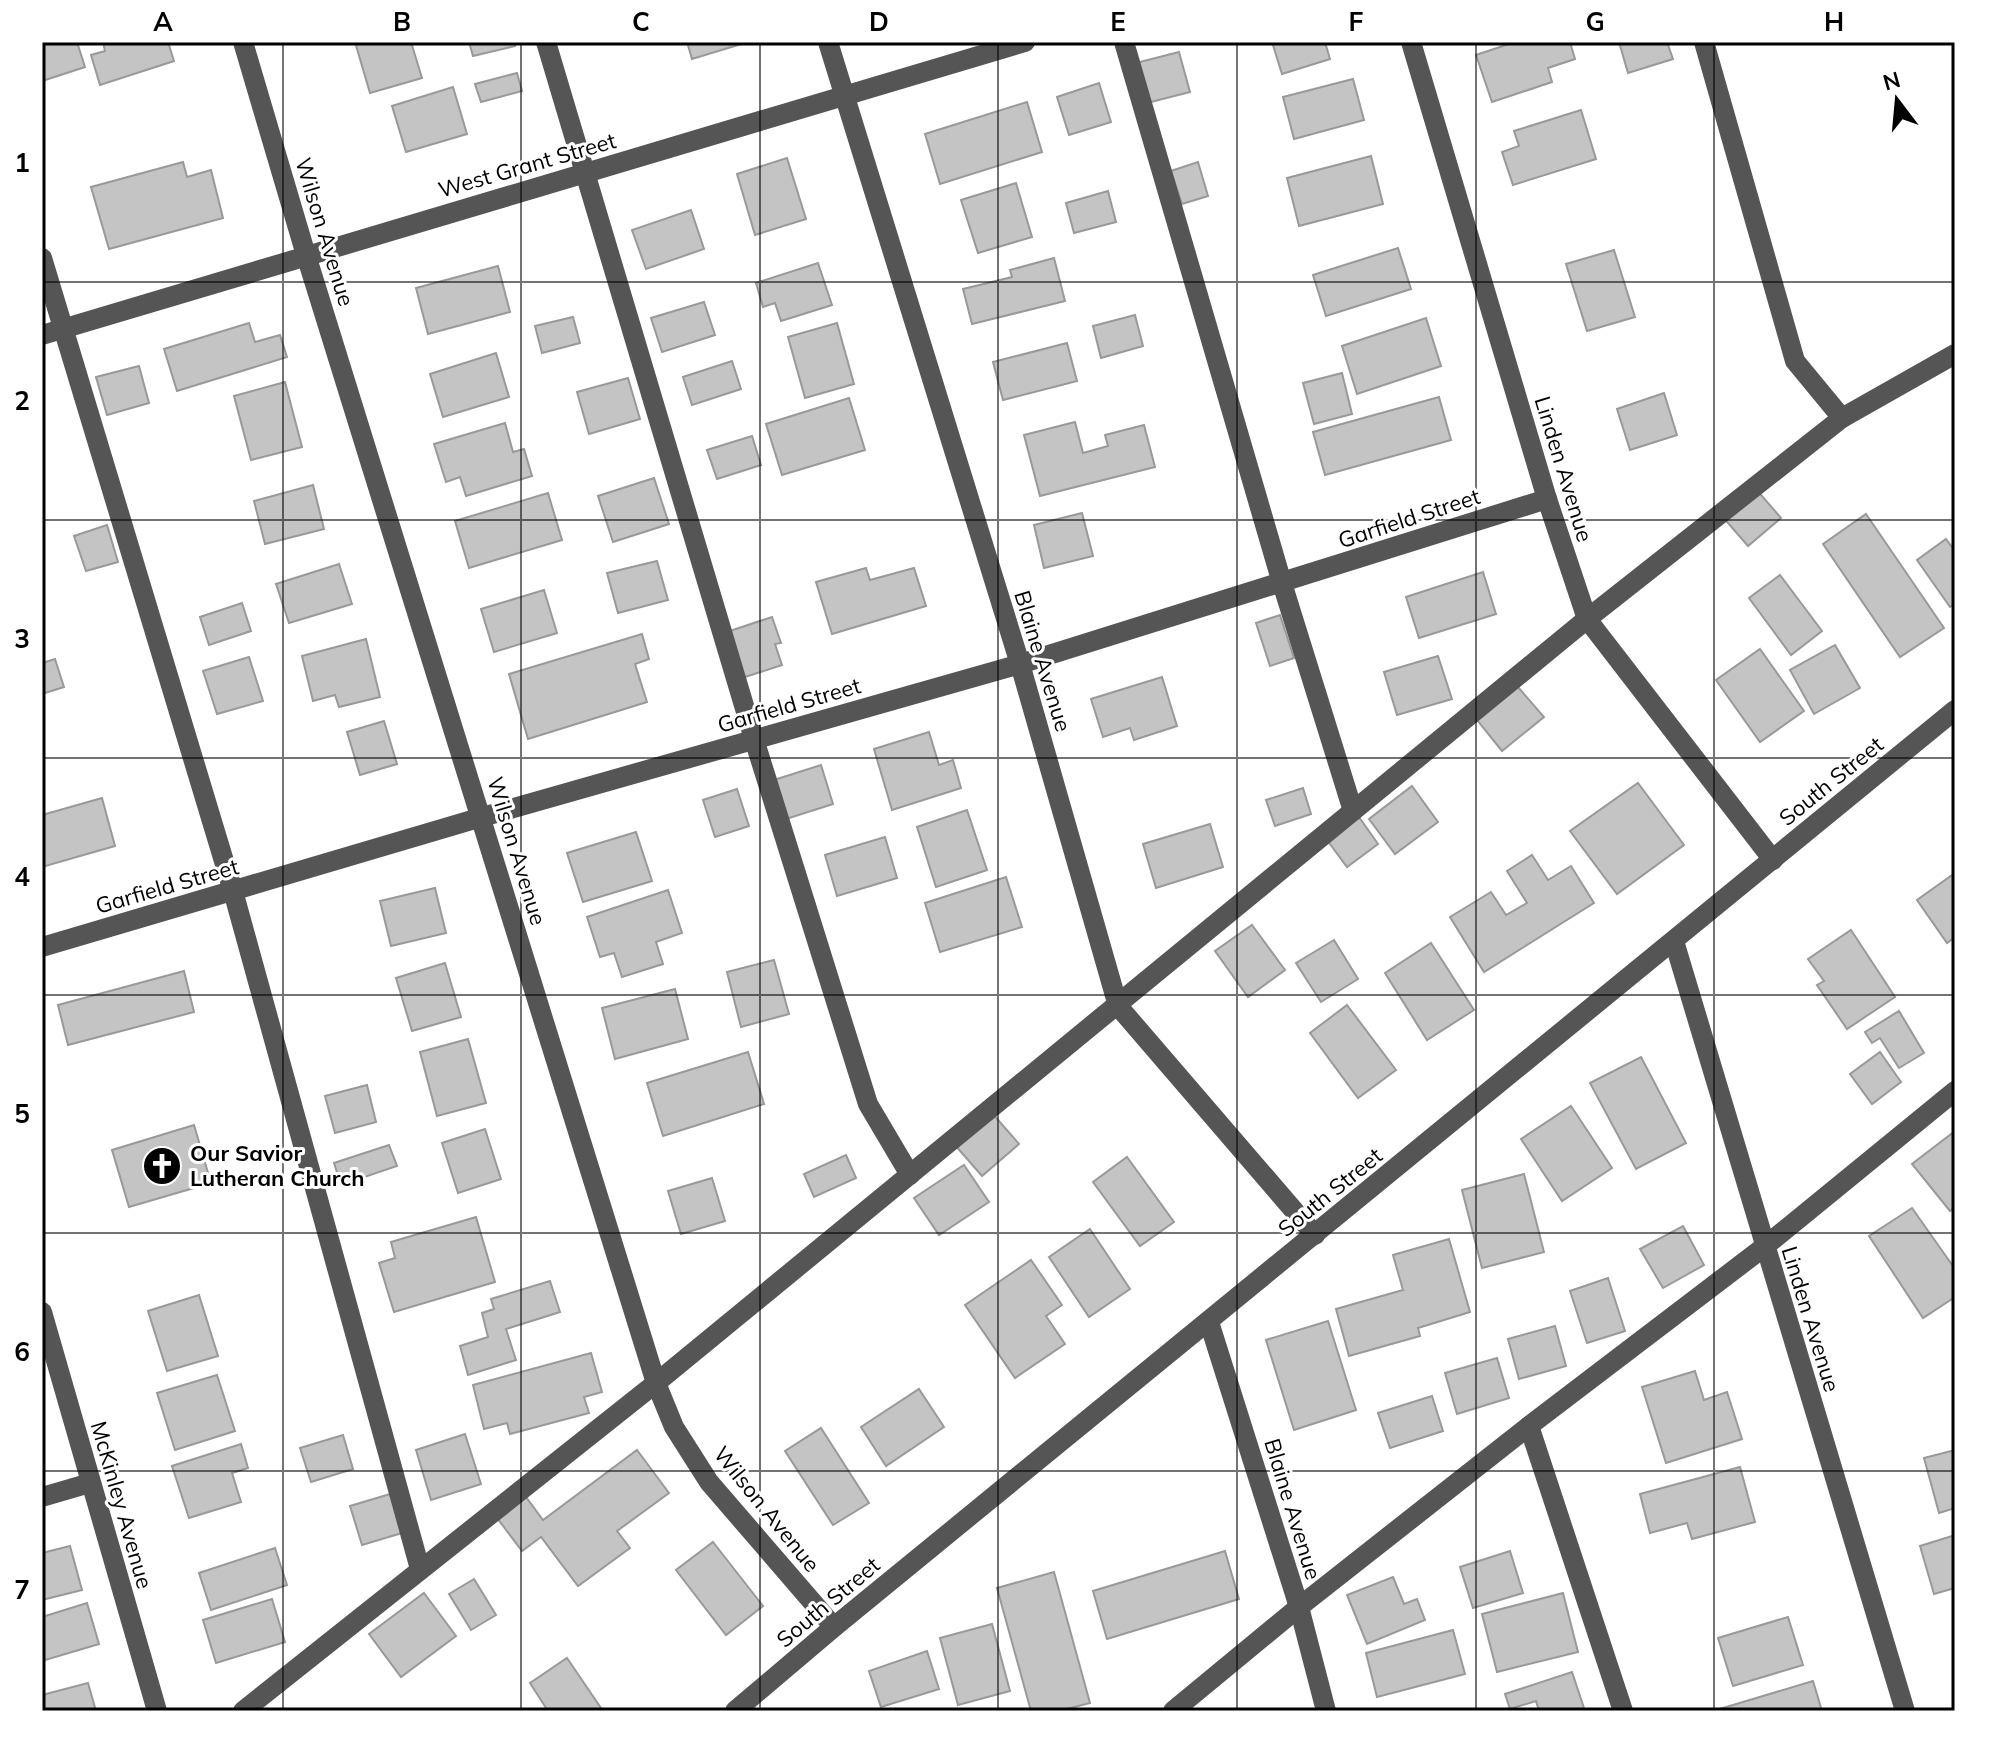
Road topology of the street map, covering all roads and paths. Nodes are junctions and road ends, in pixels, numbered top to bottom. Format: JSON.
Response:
{"nodes":[{"id":1,"x":243,"y":42,"type":"edge"},
{"id":2,"x":546,"y":42,"type":"edge"},
{"id":3,"x":828,"y":42,"type":"edge"},
{"id":4,"x":1025,"y":42,"type":"edge"},
{"id":5,"x":1124,"y":42,"type":"edge"},
{"id":6,"x":1411,"y":42,"type":"edge"},
{"id":7,"x":1704,"y":42,"type":"edge"},
{"id":8,"x":845,"y":96,"type":"junction"},
{"id":9,"x":586,"y":172,"type":"junction"},
{"id":10,"x":306,"y":255,"type":"junction"},
{"id":11,"x":42,"y":258,"type":"edge"},
{"id":12,"x":62,"y":329,"type":"junction"},
{"id":13,"x":42,"y":335,"type":"edge"},
{"id":14,"x":1955,"y":354,"type":"edge"},
{"id":15,"x":1842,"y":418,"type":"junction"},
{"id":16,"x":1547,"y":499,"type":"junction"},
{"id":17,"x":1282,"y":583,"type":"junction"},
{"id":18,"x":1587,"y":619,"type":"junction"},
{"id":19,"x":1020,"y":664,"type":"junction"},
{"id":20,"x":1955,"y":710,"type":"edge"},
{"id":21,"x":754,"y":739,"type":"junction"},
{"id":22,"x":1353,"y":811,"type":"junction"},
{"id":23,"x":482,"y":817,"type":"junction"},
{"id":24,"x":1773,"y":860,"type":"junction"},
{"id":25,"x":233,"y":891,"type":"junction"},
{"id":26,"x":1674,"y":941,"type":"junction"},
{"id":27,"x":42,"y":947,"type":"edge"},
{"id":28,"x":1118,"y":1006,"type":"junction"},
{"id":29,"x":1955,"y":1091,"type":"edge"},
{"id":30,"x":910,"y":1175,"type":"junction"},
{"id":31,"x":1315,"y":1235,"type":"junction"},
{"id":32,"x":1764,"y":1247,"type":"junction"},
{"id":33,"x":42,"y":1312,"type":"edge"},
{"id":34,"x":1209,"y":1322,"type":"junction"},
{"id":35,"x":656,"y":1383,"type":"junction"},
{"id":36,"x":1529,"y":1426,"type":"junction"},
{"id":37,"x":90,"y":1483,"type":"junction"},
{"id":38,"x":42,"y":1497,"type":"edge"},
{"id":39,"x":420,"y":1569,"type":"junction"},
{"id":40,"x":1299,"y":1607,"type":"junction"},
{"id":41,"x":834,"y":1627,"type":"junction"},
{"id":42,"x":738,"y":1710,"type":"edge"},
{"id":43,"x":157,"y":1711,"type":"edge"},
{"id":44,"x":243,"y":1711,"type":"edge"},
{"id":45,"x":1173,"y":1711,"type":"edge"},
{"id":46,"x":1326,"y":1711,"type":"edge"},
{"id":47,"x":1623,"y":1711,"type":"edge"},
{"id":48,"x":1905,"y":1711,"type":"edge"}],
"edges":[{"from":1,"to":10,"type":"street","name":"Wilson Avenue"},
{"from":2,"to":9,"type":"street"},
{"from":3,"to":8,"type":"street","name":"Blaine Avenue"},
{"from":4,"to":8,"type":"street","name":"West Grant Street"},
{"from":5,"to":17,"type":"street"},
{"from":6,"to":16,"type":"street","name":"Linden Avenue"},
{"from":7,"to":15,"type":"street"},
{"from":8,"to":9,"type":"street","name":"West Grant Street"},
{"from":8,"to":19,"type":"street","name":"Blaine Avenue"},
{"from":9,"to":10,"type":"street","name":"West Grant Street"},
{"from":9,"to":21,"type":"street"},
{"from":10,"to":12,"type":"street","name":"West Grant Street"},
{"from":10,"to":23,"type":"street","name":"Wilson Avenue"},
{"from":11,"to":12,"type":"street"},
{"from":12,"to":13,"type":"street","name":"West Grant Street"},
{"from":12,"to":25,"type":"street"},
{"from":14,"to":15,"type":"street"},
{"from":15,"to":18,"type":"street"},
{"from":16,"to":17,"type":"street","name":"Garfield Street"},
{"from":16,"to":18,"type":"street","name":"Linden Avenue"},
{"from":17,"to":19,"type":"street","name":"Garfield Street"},
{"from":17,"to":22,"type":"street"},
{"from":18,"to":22,"type":"street"},
{"from":18,"to":24,"type":"street","name":"Linden Avenue"},
{"from":19,"to":21,"type":"street","name":"Garfield Street"},
{"from":19,"to":28,"type":"street","name":"Blaine Avenue"},
{"from":20,"to":24,"type":"street","name":"South Street"},
{"from":21,"to":23,"type":"street","name":"Garfield Street"},
{"from":21,"to":30,"type":"street"},
{"from":22,"to":28,"type":"street"},
{"from":23,"to":25,"type":"street","name":"Garfield Street"},
{"from":23,"to":35,"type":"street","name":"Wilson Avenue"},
{"from":24,"to":26,"type":"street","name":"South Street"},
{"from":25,"to":27,"type":"street","name":"Garfield Street"},
{"from":25,"to":39,"type":"street"},
{"from":26,"to":31,"type":"street","name":"South Street"},
{"from":26,"to":32,"type":"street","name":"Linden Avenue"},
{"from":28,"to":30,"type":"street"},
{"from":28,"to":31,"type":"street","name":"Blaine Avenue"},
{"from":29,"to":32,"type":"street"},
{"from":30,"to":35,"type":"street"},
{"from":31,"to":34,"type":"street","name":"South Street"},
{"from":32,"to":36,"type":"street"},
{"from":32,"to":48,"type":"street","name":"Linden Avenue"},
{"from":33,"to":37,"type":"street","name":"McKinley Avenue"},
{"from":34,"to":40,"type":"street","name":"Blaine Avenue"},
{"from":34,"to":41,"type":"street","name":"South Street"},
{"from":35,"to":39,"type":"street"},
{"from":35,"to":41,"type":"street","name":"Wilson Avenue"},
{"from":36,"to":40,"type":"street"},
{"from":36,"to":47,"type":"street"},
{"from":37,"to":38,"type":"street"},
{"from":37,"to":43,"type":"street","name":"McKinley Avenue"},
{"from":39,"to":44,"type":"street"},
{"from":40,"to":45,"type":"street"},
{"from":40,"to":46,"type":"street","name":"Blaine Avenue"},
{"from":41,"to":42,"type":"street","name":"South Street"}]}
